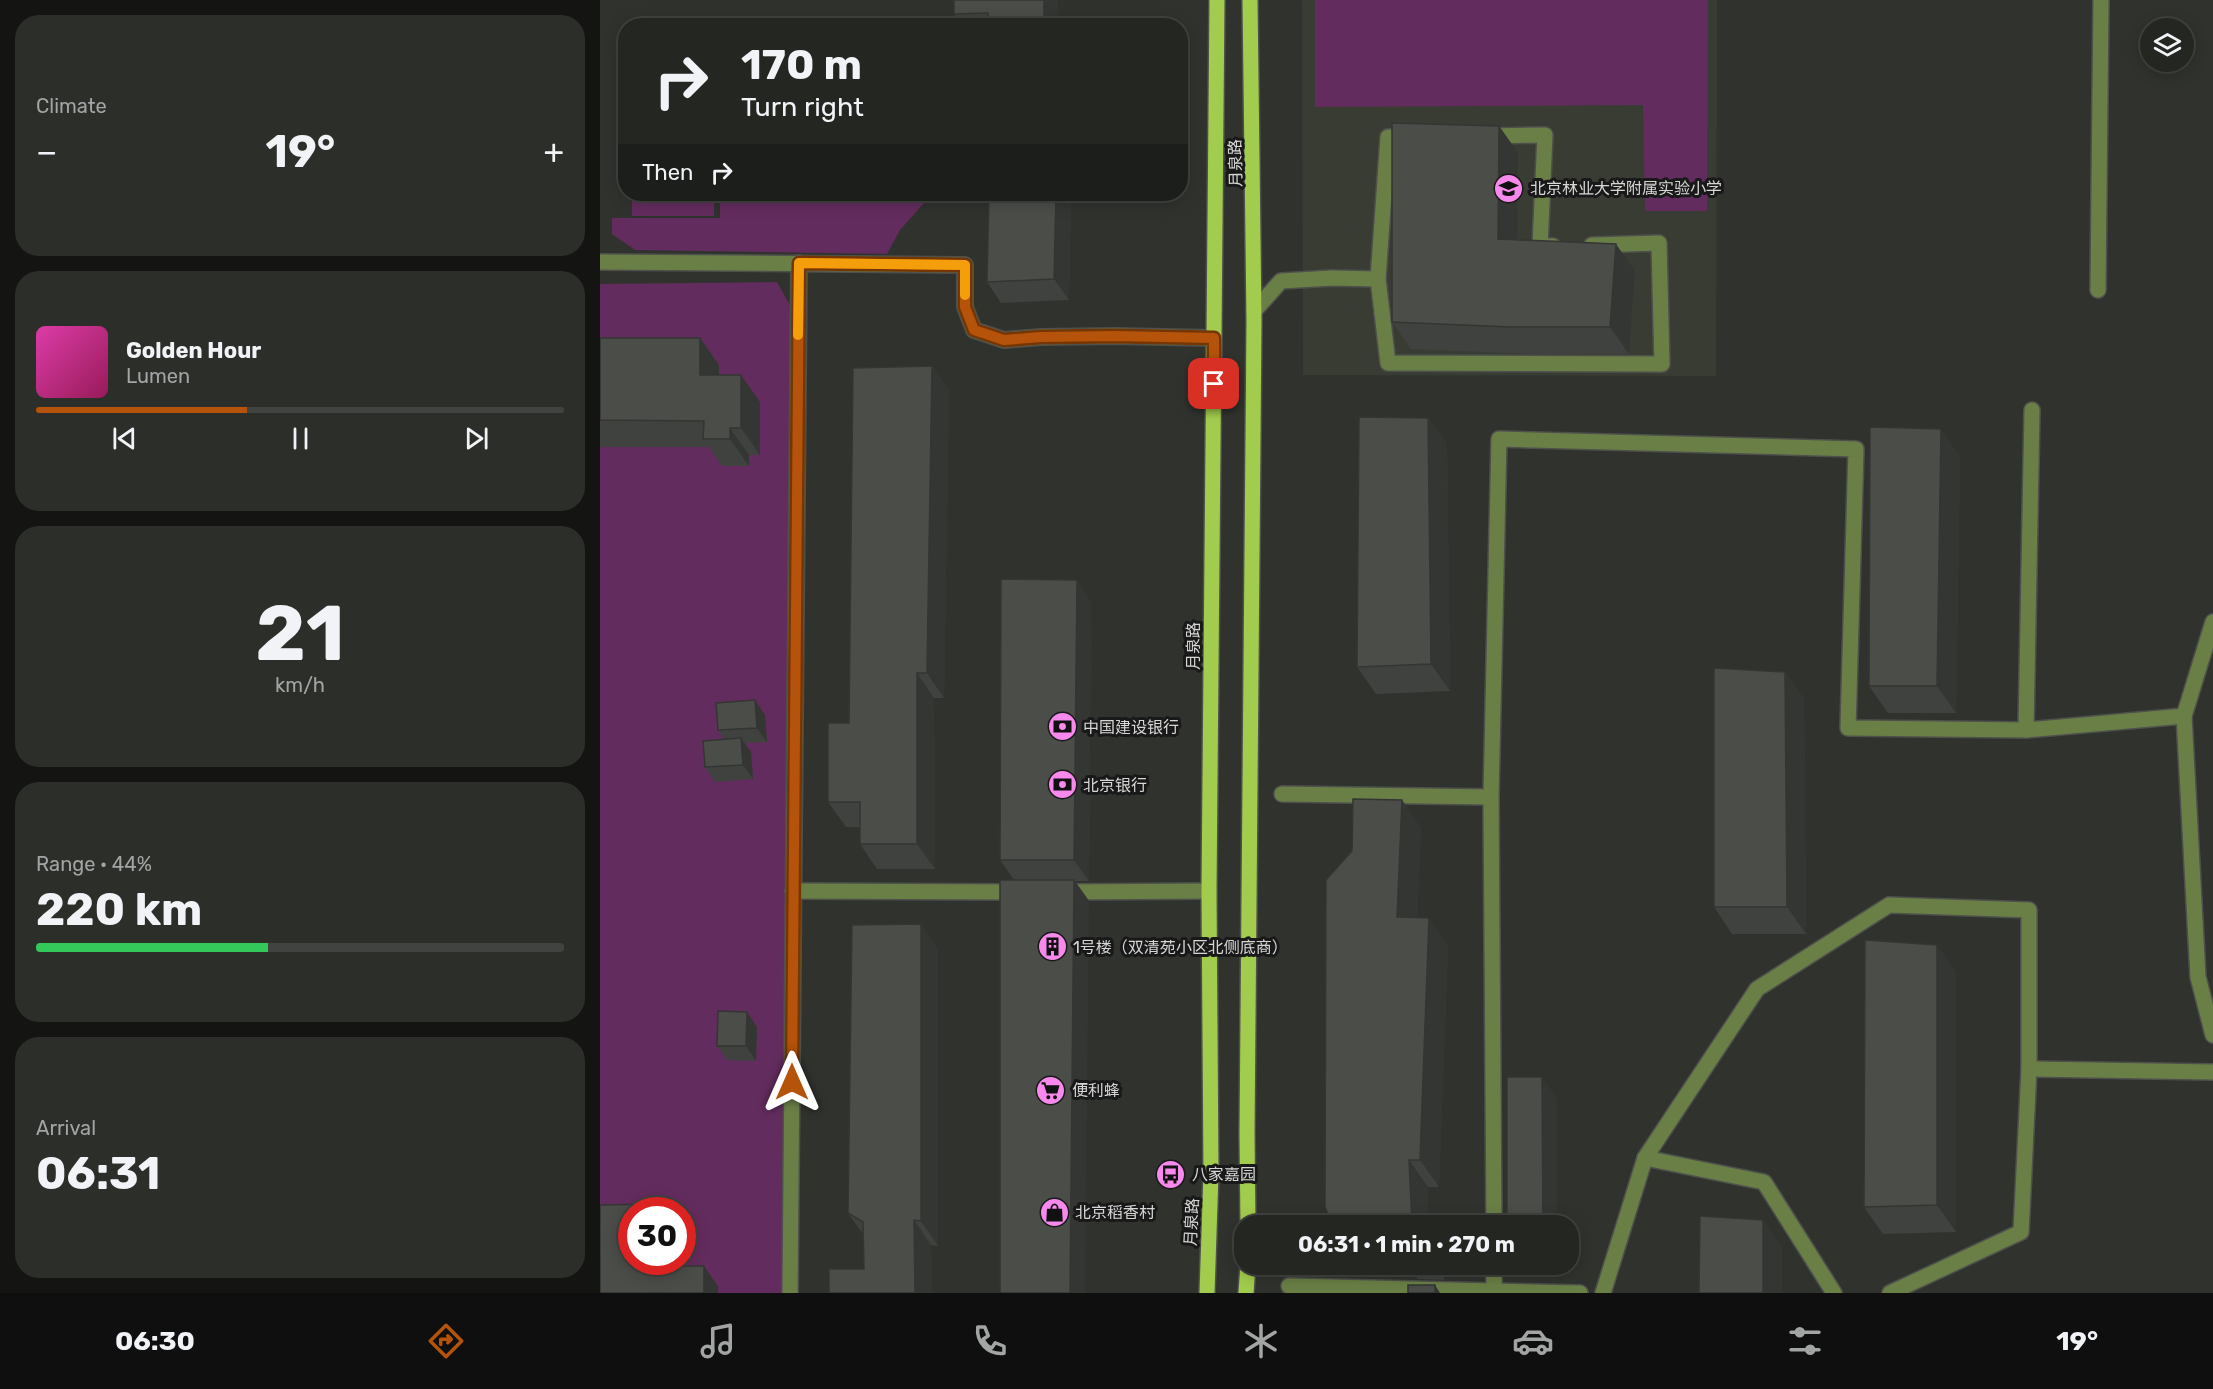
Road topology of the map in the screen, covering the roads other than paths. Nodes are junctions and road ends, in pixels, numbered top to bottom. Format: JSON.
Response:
{"nodes":[{"id":1,"x":1217,"y":0,"type":"edge"},
{"id":2,"x":1250,"y":0,"type":"edge"},
{"id":3,"x":2101,"y":0,"type":"edge"},
{"id":4,"x":1467,"y":136,"type":"edge"},
{"id":5,"x":1422,"y":137,"type":"edge"},
{"id":6,"x":600,"y":262,"type":"edge"},
{"id":7,"x":799,"y":263,"type":"junction"},
{"id":8,"x":1378,"y":279,"type":"junction"},
{"id":9,"x":2098,"y":290,"type":"dead end"},
{"id":10,"x":1254,"y":312,"type":"junction"},
{"id":11,"x":1214,"y":338,"type":"junction"},
{"id":12,"x":2032,"y":410,"type":"dead end"},
{"id":13,"x":2213,"y":622,"type":"edge"},
{"id":14,"x":2184,"y":716,"type":"junction"},
{"id":15,"x":2026,"y":730,"type":"junction"},
{"id":16,"x":1282,"y":794,"type":"dead end"},
{"id":17,"x":1491,"y":797,"type":"junction"},
{"id":18,"x":793,"y":891,"type":"junction"},
{"id":19,"x":1209,"y":891,"type":"junction"},
{"id":20,"x":2213,"y":1035,"type":"edge"},
{"id":21,"x":2029,"y":1069,"type":"junction"},
{"id":22,"x":2213,"y":1072,"type":"edge"},
{"id":23,"x":1645,"y":1158,"type":"junction"},
{"id":24,"x":1248,"y":1215,"type":"edge"},
{"id":25,"x":1494,"y":1215,"type":"edge"},
{"id":26,"x":1247,"y":1275,"type":"edge"},
{"id":27,"x":1494,"y":1275,"type":"edge"},
{"id":28,"x":1289,"y":1286,"type":"dead end"},
{"id":29,"x":1381,"y":1291,"type":"edge"},
{"id":30,"x":1494,"y":1291,"type":"junction"},
{"id":31,"x":790,"y":1293,"type":"edge"},
{"id":32,"x":1207,"y":1293,"type":"edge"},
{"id":33,"x":1246,"y":1293,"type":"edge"},
{"id":34,"x":1580,"y":1293,"type":"edge"},
{"id":35,"x":1603,"y":1293,"type":"edge"},
{"id":36,"x":1834,"y":1293,"type":"edge"},
{"id":37,"x":1890,"y":1293,"type":"edge"}],
"edges":[{"from":1,"to":11,"type":"main road","name":"月泉路"},
{"from":2,"to":10,"type":"main road","name":"月泉路"},
{"from":3,"to":9,"type":"street"},
{"from":4,"to":8,"type":"street"},
{"from":5,"to":8,"type":"street"},
{"from":6,"to":7,"type":"street"},
{"from":7,"to":11,"type":"street"},
{"from":7,"to":18,"type":"street"},
{"from":8,"to":10,"type":"street"},
{"from":10,"to":24,"type":"main road","name":"月泉路"},
{"from":11,"to":19,"type":"main road","name":"月泉路"},
{"from":12,"to":15,"type":"street"},
{"from":13,"to":14,"type":"street"},
{"from":14,"to":15,"type":"street"},
{"from":14,"to":20,"type":"street"},
{"from":15,"to":17,"type":"street"},
{"from":16,"to":17,"type":"street"},
{"from":17,"to":25,"type":"street"},
{"from":18,"to":19,"type":"street"},
{"from":18,"to":31,"type":"street"},
{"from":19,"to":32,"type":"main road","name":"月泉路"},
{"from":21,"to":22,"type":"street"},
{"from":21,"to":23,"type":"street"},
{"from":21,"to":37,"type":"street"},
{"from":23,"to":35,"type":"street"},
{"from":23,"to":36,"type":"street"},
{"from":26,"to":33,"type":"main road"},
{"from":27,"to":30,"type":"street"},
{"from":28,"to":29,"type":"street"},
{"from":29,"to":30,"type":"street"},
{"from":30,"to":34,"type":"street"}]}
